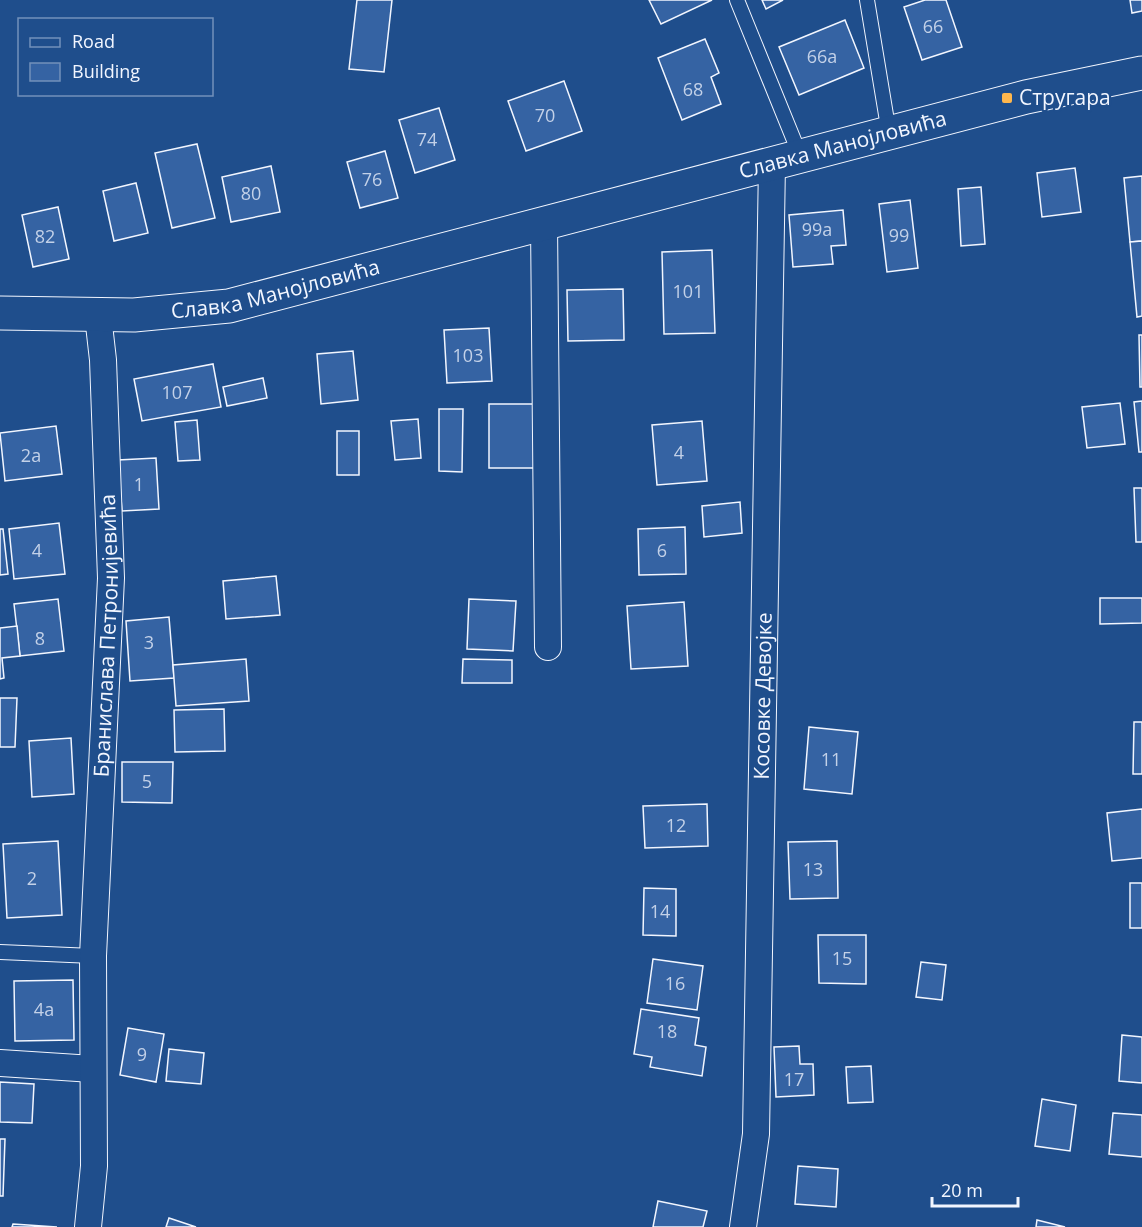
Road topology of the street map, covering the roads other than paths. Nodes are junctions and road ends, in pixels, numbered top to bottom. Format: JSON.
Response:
{"nodes":[{"id":1,"x":737,"y":0,"type":"edge"},
{"id":2,"x":867,"y":0,"type":"edge"},
{"id":3,"x":1142,"y":73,"type":"edge"},
{"id":4,"x":889,"y":132,"type":"junction"},
{"id":5,"x":786,"y":159,"type":"junction"},
{"id":6,"x":544,"y":223,"type":"junction"},
{"id":7,"x":0,"y":313,"type":"edge"},
{"id":8,"x":98,"y":316,"type":"junction"},
{"id":9,"x":548,"y":646,"type":"dead end"},
{"id":10,"x":0,"y":952,"type":"edge"},
{"id":11,"x":93,"y":956,"type":"junction"},
{"id":12,"x":0,"y":1063,"type":"edge"},
{"id":13,"x":93,"y":1069,"type":"junction"},
{"id":14,"x":88,"y":1227,"type":"edge"},
{"id":15,"x":743,"y":1227,"type":"edge"}],
"edges":[{"from":1,"to":5,"type":"lane"},
{"from":2,"to":4,"type":"lane"},
{"from":3,"to":4,"type":"main road","name":"Славка Манојловића"},
{"from":4,"to":5,"type":"main road","name":"Славка Манојловића"},
{"from":5,"to":6,"type":"main road","name":"Славка Манојловића"},
{"from":5,"to":15,"type":"street","name":"Косовке Девојке"},
{"from":6,"to":8,"type":"main road","name":"Славка Манојловића"},
{"from":6,"to":9,"type":"street"},
{"from":7,"to":8,"type":"main road","name":"Славка Манојловића"},
{"from":8,"to":11,"type":"street","name":"Бранислава Петронијевића"},
{"from":10,"to":11,"type":"lane"},
{"from":11,"to":13,"type":"street","name":"Бранислава Петронијевића"},
{"from":12,"to":13,"type":"street"},
{"from":13,"to":14,"type":"street","name":"Бранислава Петронијевића"}]}
